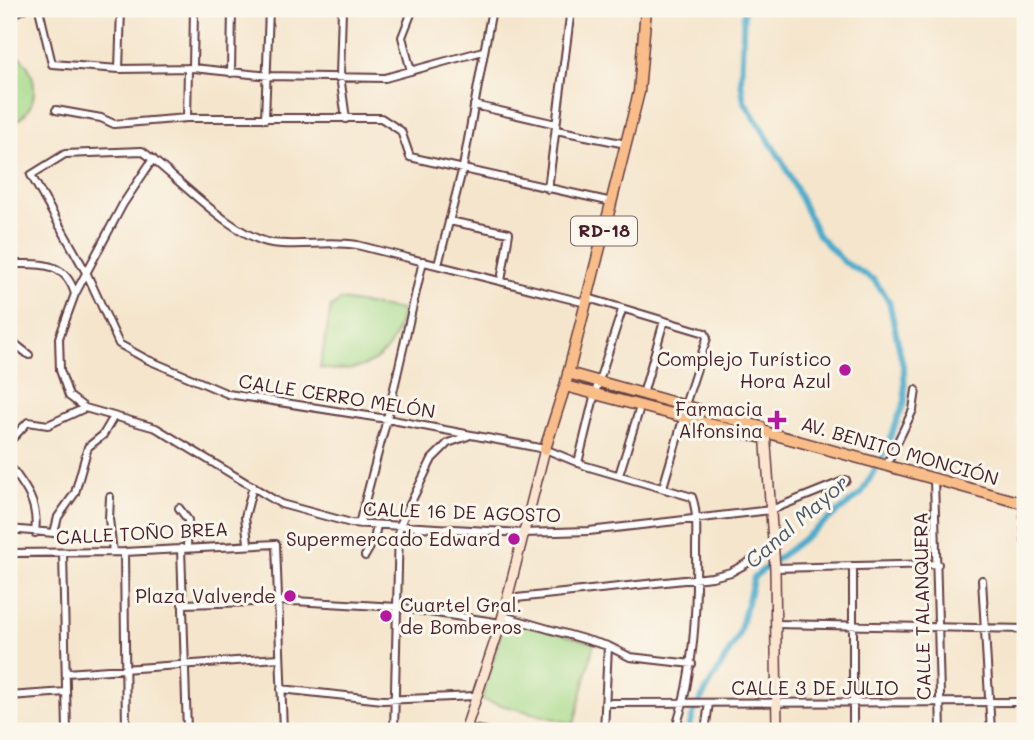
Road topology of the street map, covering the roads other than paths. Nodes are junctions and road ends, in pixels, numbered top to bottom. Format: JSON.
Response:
{"nodes":[{"id":1,"x":24,"y":9,"type":"edge"},
{"id":2,"x":39,"y":9,"type":"edge"},
{"id":3,"x":121,"y":9,"type":"edge"},
{"id":4,"x":194,"y":9,"type":"edge"},
{"id":5,"x":232,"y":9,"type":"edge"},
{"id":6,"x":269,"y":9,"type":"edge"},
{"id":7,"x":342,"y":9,"type":"edge"},
{"id":8,"x":413,"y":9,"type":"edge"},
{"id":9,"x":492,"y":9,"type":"edge"},
{"id":10,"x":571,"y":9,"type":"edge"},
{"id":11,"x":646,"y":9,"type":"edge"},
{"id":12,"x":9,"y":16,"type":"edge"},
{"id":13,"x":483,"y":51,"type":"junction"},
{"id":14,"x":190,"y":68,"type":"junction"},
{"id":15,"x":119,"y":69,"type":"junction"},
{"id":16,"x":411,"y":71,"type":"junction"},
{"id":17,"x":230,"y":73,"type":"junction"},
{"id":18,"x":269,"y":76,"type":"junction"},
{"id":19,"x":340,"y":76,"type":"junction"},
{"id":20,"x":474,"y":105,"type":"junction"},
{"id":21,"x":56,"y":110,"type":"dead end"},
{"id":22,"x":187,"y":118,"type":"junction"},
{"id":23,"x":265,"y":119,"type":"junction"},
{"id":24,"x":345,"y":120,"type":"junction"},
{"id":25,"x":556,"y":127,"type":"junction"},
{"id":26,"x":626,"y":144,"type":"junction"},
{"id":27,"x":153,"y":159,"type":"junction"},
{"id":28,"x":463,"y":167,"type":"junction"},
{"id":29,"x":548,"y":189,"type":"junction"},
{"id":30,"x":612,"y":202,"type":"junction"},
{"id":31,"x":449,"y":221,"type":"junction"},
{"id":32,"x":9,"y":245,"type":"edge"},
{"id":33,"x":424,"y":261,"type":"junction"},
{"id":34,"x":11,"y":264,"type":"edge"},
{"id":35,"x":438,"y":265,"type":"junction"},
{"id":36,"x":87,"y":274,"type":"junction"},
{"id":37,"x":500,"y":282,"type":"junction"},
{"id":38,"x":75,"y":294,"type":"junction"},
{"id":39,"x":587,"y":301,"type":"junction"},
{"id":40,"x":622,"y":310,"type":"junction"},
{"id":41,"x":664,"y":321,"type":"junction"},
{"id":42,"x":9,"y":339,"type":"edge"},
{"id":43,"x":29,"y":355,"type":"dead end"},
{"id":44,"x":568,"y":373,"type":"junction"},
{"id":45,"x":598,"y":382,"type":"junction"},
{"id":46,"x":565,"y":386,"type":"junction"},
{"id":47,"x":916,"y":390,"type":"dead end"},
{"id":48,"x":595,"y":393,"type":"junction"},
{"id":49,"x":642,"y":399,"type":"junction"},
{"id":50,"x":85,"y":408,"type":"junction"},
{"id":51,"x":685,"y":410,"type":"junction"},
{"id":52,"x":113,"y":418,"type":"junction"},
{"id":53,"x":387,"y":419,"type":"junction"},
{"id":54,"x":765,"y":432,"type":"junction"},
{"id":55,"x":470,"y":435,"type":"junction"},
{"id":56,"x":9,"y":442,"type":"edge"},
{"id":57,"x":545,"y":449,"type":"junction"},
{"id":58,"x":578,"y":463,"type":"junction"},
{"id":59,"x":886,"y":464,"type":"junction"},
{"id":60,"x":9,"y":465,"type":"edge"},
{"id":61,"x":619,"y":475,"type":"junction"},
{"id":62,"x":934,"y":479,"type":"junction"},
{"id":63,"x":846,"y":480,"type":"dead end"},
{"id":64,"x":253,"y":486,"type":"junction"},
{"id":65,"x":663,"y":487,"type":"junction"},
{"id":66,"x":110,"y":497,"type":"dead end"},
{"id":67,"x":1024,"y":504,"type":"edge"},
{"id":68,"x":179,"y":508,"type":"dead end"},
{"id":69,"x":771,"y":510,"type":"junction"},
{"id":70,"x":695,"y":518,"type":"junction"},
{"id":71,"x":359,"y":524,"type":"junction"},
{"id":72,"x":377,"y":525,"type":"junction"},
{"id":73,"x":399,"y":527,"type":"junction"},
{"id":74,"x":9,"y":529,"type":"edge"},
{"id":75,"x":35,"y":533,"type":"junction"},
{"id":76,"x":523,"y":533,"type":"junction"},
{"id":77,"x":1025,"y":541,"type":"edge"},
{"id":78,"x":248,"y":543,"type":"junction"},
{"id":79,"x":184,"y":548,"type":"junction"},
{"id":80,"x":773,"y":550,"type":"junction"},
{"id":81,"x":113,"y":552,"type":"junction"},
{"id":82,"x":124,"y":552,"type":"junction"},
{"id":83,"x":63,"y":553,"type":"junction"},
{"id":84,"x":9,"y":554,"type":"edge"},
{"id":85,"x":365,"y":556,"type":"dead end"},
{"id":86,"x":938,"y":564,"type":"junction"},
{"id":87,"x":853,"y":566,"type":"junction"},
{"id":88,"x":775,"y":567,"type":"junction"},
{"id":89,"x":696,"y":579,"type":"junction"},
{"id":90,"x":982,"y":580,"type":"dead end"},
{"id":91,"x":507,"y":599,"type":"junction"},
{"id":92,"x":278,"y":602,"type":"junction"},
{"id":93,"x":182,"y":604,"type":"junction"},
{"id":94,"x":397,"y":607,"type":"junction"},
{"id":95,"x":502,"y":620,"type":"junction"},
{"id":96,"x":775,"y":624,"type":"junction"},
{"id":97,"x":853,"y":625,"type":"junction"},
{"id":98,"x":940,"y":627,"type":"junction"},
{"id":99,"x":986,"y":628,"type":"junction"},
{"id":100,"x":1025,"y":629,"type":"edge"},
{"id":101,"x":608,"y":646,"type":"junction"},
{"id":102,"x":279,"y":658,"type":"junction"},
{"id":103,"x":184,"y":664,"type":"junction"},
{"id":104,"x":692,"y":664,"type":"junction"},
{"id":105,"x":126,"y":669,"type":"junction"},
{"id":106,"x":66,"y":673,"type":"junction"},
{"id":107,"x":281,"y":689,"type":"junction"},
{"id":108,"x":66,"y":692,"type":"junction"},
{"id":109,"x":9,"y":696,"type":"edge"},
{"id":110,"x":475,"y":696,"type":"junction"},
{"id":111,"x":396,"y":699,"type":"junction"},
{"id":112,"x":989,"y":702,"type":"junction"},
{"id":113,"x":1025,"y":702,"type":"edge"},
{"id":114,"x":606,"y":703,"type":"junction"},
{"id":115,"x":707,"y":703,"type":"junction"},
{"id":116,"x":777,"y":703,"type":"junction"},
{"id":117,"x":940,"y":703,"type":"junction"},
{"id":118,"x":689,"y":704,"type":"junction"},
{"id":119,"x":853,"y":705,"type":"junction"},
{"id":120,"x":466,"y":730,"type":"edge"},
{"id":121,"x":67,"y":731,"type":"edge"},
{"id":122,"x":126,"y":731,"type":"edge"},
{"id":123,"x":187,"y":731,"type":"edge"},
{"id":124,"x":284,"y":731,"type":"edge"},
{"id":125,"x":394,"y":731,"type":"edge"},
{"id":126,"x":486,"y":731,"type":"edge"},
{"id":127,"x":604,"y":731,"type":"edge"},
{"id":128,"x":675,"y":731,"type":"edge"},
{"id":129,"x":705,"y":731,"type":"edge"},
{"id":130,"x":777,"y":731,"type":"edge"},
{"id":131,"x":853,"y":731,"type":"edge"},
{"id":132,"x":941,"y":731,"type":"edge"},
{"id":133,"x":990,"y":731,"type":"edge"}],
"edges":[{"from":1,"to":12,"type":"street"},
{"from":2,"to":15,"type":"street"},
{"from":3,"to":15,"type":"street"},
{"from":4,"to":14,"type":"street"},
{"from":5,"to":17,"type":"street"},
{"from":6,"to":18,"type":"street"},
{"from":7,"to":19,"type":"street"},
{"from":8,"to":16,"type":"street"},
{"from":9,"to":13,"type":"street"},
{"from":10,"to":25,"type":"street"},
{"from":11,"to":26,"type":"main road","number":"RD-18"},
{"from":13,"to":16,"type":"street"},
{"from":13,"to":20,"type":"street"},
{"from":14,"to":15,"type":"street"},
{"from":14,"to":17,"type":"street"},
{"from":14,"to":22,"type":"street"},
{"from":16,"to":19,"type":"street"},
{"from":17,"to":18,"type":"street"},
{"from":18,"to":19,"type":"street"},
{"from":18,"to":23,"type":"street"},
{"from":19,"to":24,"type":"street"},
{"from":20,"to":25,"type":"street"},
{"from":20,"to":28,"type":"street"},
{"from":21,"to":22,"type":"street"},
{"from":22,"to":23,"type":"street"},
{"from":23,"to":24,"type":"street"},
{"from":24,"to":28,"type":"street"},
{"from":25,"to":26,"type":"street"},
{"from":25,"to":29,"type":"street"},
{"from":26,"to":30,"type":"main road","number":"RD-18"},
{"from":27,"to":33,"type":"street","name":"CALLE CERRO MELÓN"},
{"from":27,"to":36,"type":"street"},
{"from":27,"to":36,"type":"street","name":"CALLE CERRO MELÓN"},
{"from":28,"to":29,"type":"street"},
{"from":28,"to":31,"type":"street"},
{"from":29,"to":30,"type":"street"},
{"from":30,"to":39,"type":"main road","number":"RD-18"},
{"from":31,"to":35,"type":"street"},
{"from":31,"to":37,"type":"street"},
{"from":32,"to":34,"type":"street"},
{"from":33,"to":35,"type":"street","name":"CALLE CERRO MELÓN"},
{"from":33,"to":53,"type":"street"},
{"from":34,"to":38,"type":"street"},
{"from":35,"to":37,"type":"street","name":"CALLE CERRO MELÓN"},
{"from":36,"to":38,"type":"street"},
{"from":36,"to":53,"type":"street","name":"CALLE CERRO MELÓN"},
{"from":37,"to":39,"type":"street","name":"CALLE CERRO MELÓN"},
{"from":38,"to":50,"type":"street"},
{"from":39,"to":40,"type":"street","name":"CALLE CERRO MELÓN"},
{"from":39,"to":44,"type":"main road","number":"RD-18"},
{"from":40,"to":41,"type":"street","name":"CALLE CERRO MELÓN"},
{"from":40,"to":45,"type":"street"},
{"from":41,"to":49,"type":"street"},
{"from":41,"to":51,"type":"street","name":"CALLE CERRO MELÓN"},
{"from":42,"to":43,"type":"street"},
{"from":44,"to":45,"type":"main road","name":"AV. BENITO MONCIÓN"},
{"from":44,"to":46,"type":"main road","number":"RD-18"},
{"from":45,"to":48,"type":"street"},
{"from":45,"to":49,"type":"main road","name":"AV. BENITO MONCIÓN"},
{"from":46,"to":48,"type":"main road","name":"AV. BENITO MONCIÓN"},
{"from":46,"to":57,"type":"main road","number":"RD-18"},
{"from":47,"to":59,"type":"street"},
{"from":48,"to":49,"type":"main road","name":"AV. BENITO MONCIÓN"},
{"from":48,"to":58,"type":"street"},
{"from":49,"to":51,"type":"main road","name":"AV. BENITO MONCIÓN"},
{"from":49,"to":61,"type":"street"},
{"from":50,"to":52,"type":"street","name":"CALLE 16 DE AGOSTO"},
{"from":50,"to":56,"type":"street"},
{"from":51,"to":54,"type":"main road","name":"AV. BENITO MONCIÓN"},
{"from":51,"to":65,"type":"street"},
{"from":52,"to":64,"type":"street","name":"CALLE 16 DE AGOSTO"},
{"from":52,"to":75,"type":"street"},
{"from":53,"to":55,"type":"street","name":"CALLE CERRO MELÓN"},
{"from":53,"to":71,"type":"street"},
{"from":54,"to":59,"type":"main road","name":"AV. BENITO MONCIÓN"},
{"from":54,"to":69,"type":"street"},
{"from":55,"to":57,"type":"street","name":"CALLE CERRO MELÓN"},
{"from":55,"to":73,"type":"street"},
{"from":57,"to":58,"type":"street","name":"CALLE CERRO MELÓN"},
{"from":57,"to":76,"type":"street"},
{"from":58,"to":61,"type":"street","name":"CALLE CERRO MELÓN"},
{"from":59,"to":62,"type":"main road","name":"AV. BENITO MONCIÓN"},
{"from":60,"to":75,"type":"street"},
{"from":61,"to":65,"type":"street","name":"CALLE CERRO MELÓN"},
{"from":62,"to":67,"type":"main road","name":"AV. BENITO MONCIÓN"},
{"from":62,"to":86,"type":"street","name":"CALLE TALANQUERA"},
{"from":63,"to":69,"type":"street","name":"CALLE 16 DE AGOSTO"},
{"from":64,"to":71,"type":"street","name":"CALLE 16 DE AGOSTO"},
{"from":64,"to":78,"type":"street"},
{"from":65,"to":70,"type":"street","name":"CALLE CERRO MELÓN"},
{"from":66,"to":81,"type":"street"},
{"from":67,"to":77,"type":"street"},
{"from":68,"to":79,"type":"street"},
{"from":69,"to":70,"type":"street","name":"CALLE 16 DE AGOSTO"},
{"from":69,"to":80,"type":"street"},
{"from":70,"to":76,"type":"street","name":"CALLE 16 DE AGOSTO"},
{"from":70,"to":89,"type":"street"},
{"from":71,"to":72,"type":"street","name":"CALLE 16 DE AGOSTO"},
{"from":72,"to":73,"type":"street","name":"CALLE 16 DE AGOSTO"},
{"from":72,"to":85,"type":"street"},
{"from":73,"to":76,"type":"street","name":"CALLE 16 DE AGOSTO"},
{"from":73,"to":94,"type":"street"},
{"from":74,"to":75,"type":"street"},
{"from":76,"to":91,"type":"street"},
{"from":78,"to":79,"type":"street","name":"CALLE TOÑO BREA"},
{"from":78,"to":92,"type":"street","name":"CALLE TOÑO BREA"},
{"from":79,"to":82,"type":"street","name":"CALLE TOÑO BREA"},
{"from":79,"to":93,"type":"street"},
{"from":80,"to":88,"type":"street"},
{"from":80,"to":89,"type":"street"},
{"from":81,"to":82,"type":"street","name":"CALLE TOÑO BREA"},
{"from":81,"to":83,"type":"street","name":"CALLE TOÑO BREA"},
{"from":82,"to":105,"type":"street"},
{"from":83,"to":84,"type":"street","name":"CALLE TOÑO BREA"},
{"from":83,"to":106,"type":"street"},
{"from":86,"to":87,"type":"street"},
{"from":86,"to":98,"type":"street","name":"CALLE TALANQUERA"},
{"from":87,"to":88,"type":"street"},
{"from":87,"to":97,"type":"street"},
{"from":88,"to":96,"type":"street"},
{"from":89,"to":91,"type":"street"},
{"from":89,"to":104,"type":"street"},
{"from":90,"to":99,"type":"street"},
{"from":91,"to":95,"type":"street"},
{"from":92,"to":93,"type":"street"},
{"from":92,"to":94,"type":"street"},
{"from":92,"to":102,"type":"street"},
{"from":93,"to":103,"type":"street"},
{"from":94,"to":95,"type":"street"},
{"from":94,"to":111,"type":"street"},
{"from":95,"to":101,"type":"street"},
{"from":95,"to":110,"type":"street"},
{"from":96,"to":97,"type":"street"},
{"from":96,"to":116,"type":"street"},
{"from":97,"to":98,"type":"street"},
{"from":97,"to":119,"type":"street"},
{"from":98,"to":99,"type":"street"},
{"from":98,"to":117,"type":"street","name":"CALLE TALANQUERA"},
{"from":99,"to":100,"type":"street"},
{"from":99,"to":112,"type":"street"},
{"from":101,"to":104,"type":"street"},
{"from":101,"to":114,"type":"street"},
{"from":102,"to":103,"type":"street"},
{"from":102,"to":107,"type":"street"},
{"from":103,"to":105,"type":"street"},
{"from":103,"to":123,"type":"street"},
{"from":104,"to":118,"type":"street"},
{"from":105,"to":106,"type":"street"},
{"from":105,"to":122,"type":"street"},
{"from":106,"to":108,"type":"street"},
{"from":107,"to":111,"type":"street"},
{"from":107,"to":124,"type":"street"},
{"from":108,"to":109,"type":"street"},
{"from":108,"to":121,"type":"street"},
{"from":110,"to":111,"type":"street"},
{"from":110,"to":120,"type":"street"},
{"from":111,"to":125,"type":"street"},
{"from":112,"to":113,"type":"street","name":"CALLE 3 DE JULIO"},
{"from":112,"to":117,"type":"street","name":"CALLE 3 DE JULIO"},
{"from":112,"to":133,"type":"street"},
{"from":114,"to":118,"type":"street","name":"CALLE 3 DE JULIO"},
{"from":114,"to":127,"type":"street"},
{"from":115,"to":116,"type":"street","name":"CALLE 3 DE JULIO"},
{"from":115,"to":118,"type":"street","name":"CALLE 3 DE JULIO"},
{"from":115,"to":129,"type":"street"},
{"from":116,"to":119,"type":"street","name":"CALLE 3 DE JULIO"},
{"from":116,"to":130,"type":"street"},
{"from":117,"to":119,"type":"street","name":"CALLE 3 DE JULIO"},
{"from":117,"to":132,"type":"street","name":"CALLE TALANQUERA"},
{"from":118,"to":128,"type":"street"},
{"from":119,"to":131,"type":"street"},
{"from":120,"to":126,"type":"street"}]}
